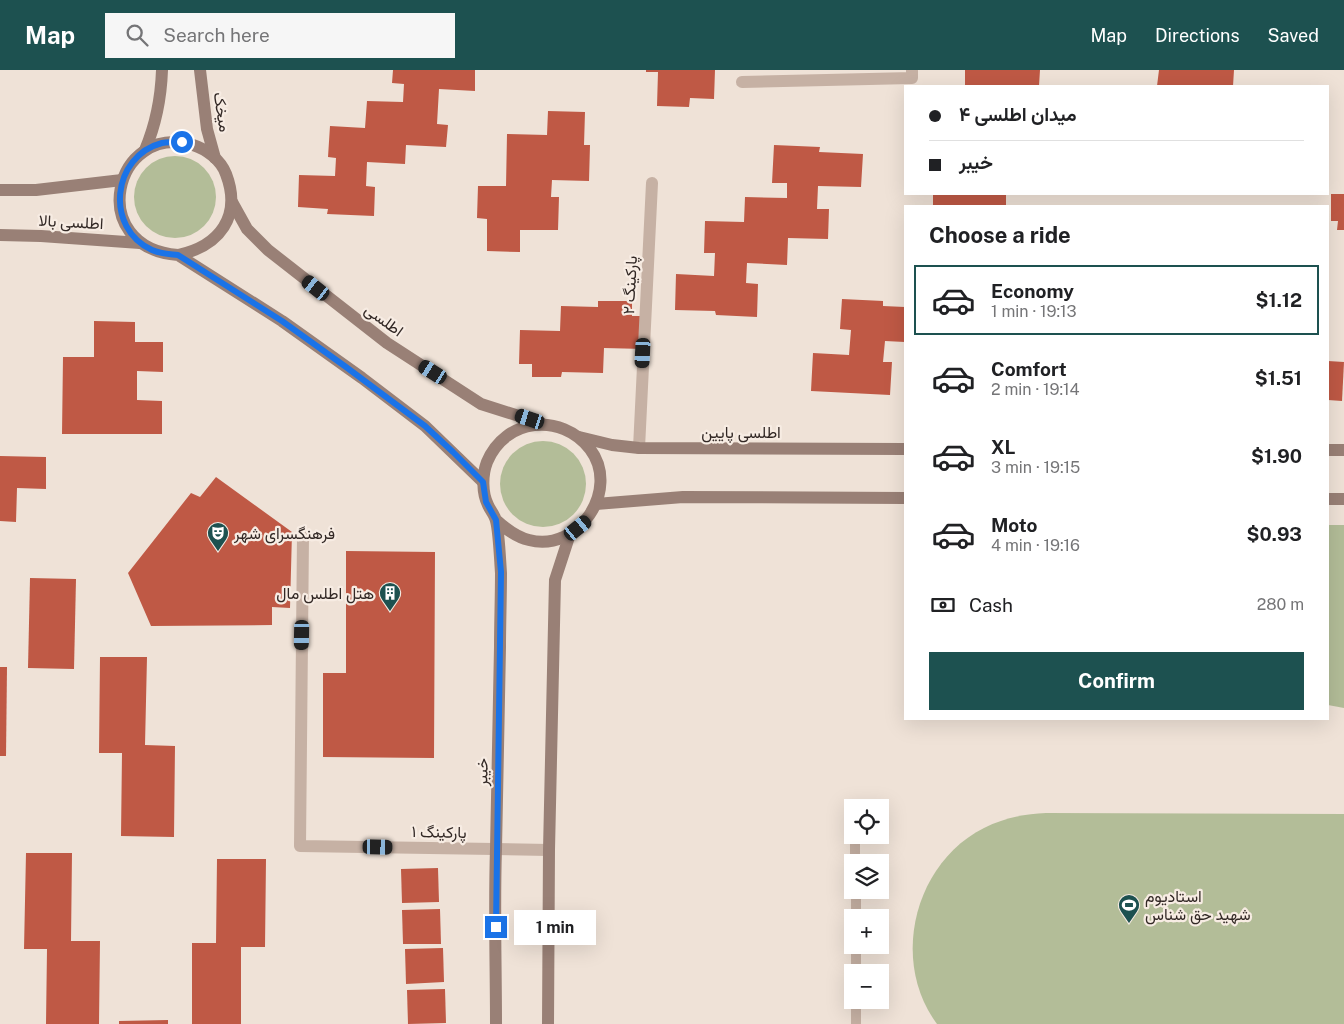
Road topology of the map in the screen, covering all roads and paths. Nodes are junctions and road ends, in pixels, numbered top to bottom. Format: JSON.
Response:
{"nodes":[{"id":1,"x":162,"y":70,"type":"edge"},
{"id":2,"x":200,"y":70,"type":"edge"},
{"id":3,"x":912,"y":74,"type":"edge"},
{"id":4,"x":742,"y":82,"type":"dead end"},
{"id":5,"x":145,"y":150,"type":"junction"},
{"id":6,"x":215,"y":158,"type":"junction"},
{"id":7,"x":122,"y":180,"type":"junction"},
{"id":8,"x":652,"y":183,"type":"dead end"},
{"id":9,"x":0,"y":190,"type":"edge"},
{"id":10,"x":232,"y":202,"type":"junction"},
{"id":11,"x":0,"y":235,"type":"edge"},
{"id":12,"x":140,"y":243,"type":"junction"},
{"id":13,"x":178,"y":255,"type":"junction"},
{"id":14,"x":546,"y":424,"type":"junction"},
{"id":15,"x":579,"y":437,"type":"junction"},
{"id":16,"x":639,"y":448,"type":"junction"},
{"id":17,"x":904,"y":449,"type":"edge"},
{"id":18,"x":1329,"y":450,"type":"edge"},
{"id":19,"x":1344,"y":450,"type":"edge"},
{"id":20,"x":483,"y":482,"type":"junction"},
{"id":21,"x":904,"y":498,"type":"edge"},
{"id":22,"x":1329,"y":499,"type":"edge"},
{"id":23,"x":1344,"y":499,"type":"edge"},
{"id":24,"x":596,"y":504,"type":"junction"},
{"id":25,"x":496,"y":520,"type":"junction"},
{"id":26,"x":570,"y":534,"type":"junction"},
{"id":27,"x":304,"y":536,"type":"dead end"},
{"id":28,"x":496,"y":850,"type":"junction"},
{"id":29,"x":549,"y":850,"type":"junction"},
{"id":30,"x":856,"y":1009,"type":"edge"},
{"id":31,"x":496,"y":1024,"type":"edge"},
{"id":32,"x":548,"y":1024,"type":"edge"},
{"id":33,"x":856,"y":1024,"type":"edge"}],
"edges":[{"from":1,"to":5,"type":"street"},
{"from":2,"to":6,"type":"street","name":"میخک"},
{"from":3,"to":4,"type":"street"},
{"from":5,"to":6,"type":"street"},
{"from":5,"to":7,"type":"street"},
{"from":6,"to":10,"type":"street"},
{"from":7,"to":9,"type":"street","name":"اطلسی بالا"},
{"from":7,"to":12,"type":"street"},
{"from":8,"to":16,"type":"street","name":"پارکینگ ۲"},
{"from":10,"to":13,"type":"street"},
{"from":10,"to":14,"type":"street","name":"اطلسی"},
{"from":11,"to":12,"type":"street","name":"اطلسی بالا"},
{"from":12,"to":13,"type":"street"},
{"from":13,"to":20,"type":"street"},
{"from":14,"to":15,"type":"street"},
{"from":14,"to":20,"type":"street"},
{"from":15,"to":16,"type":"street","name":"اطلسی پایین"},
{"from":15,"to":24,"type":"street"},
{"from":16,"to":17,"type":"street","name":"اطلسی پایین"},
{"from":18,"to":19,"type":"street"},
{"from":20,"to":25,"type":"street"},
{"from":21,"to":24,"type":"street"},
{"from":22,"to":23,"type":"street"},
{"from":24,"to":26,"type":"street"},
{"from":25,"to":26,"type":"street"},
{"from":25,"to":28,"type":"street","name":"خیبر"},
{"from":26,"to":29,"type":"street"},
{"from":27,"to":28,"type":"street","name":"پارکینگ ۱"},
{"from":28,"to":29,"type":"street","name":"پارکینگ ۱"},
{"from":28,"to":31,"type":"street","name":"خیبر"},
{"from":29,"to":32,"type":"street"},
{"from":30,"to":33,"type":"lane"}]}
